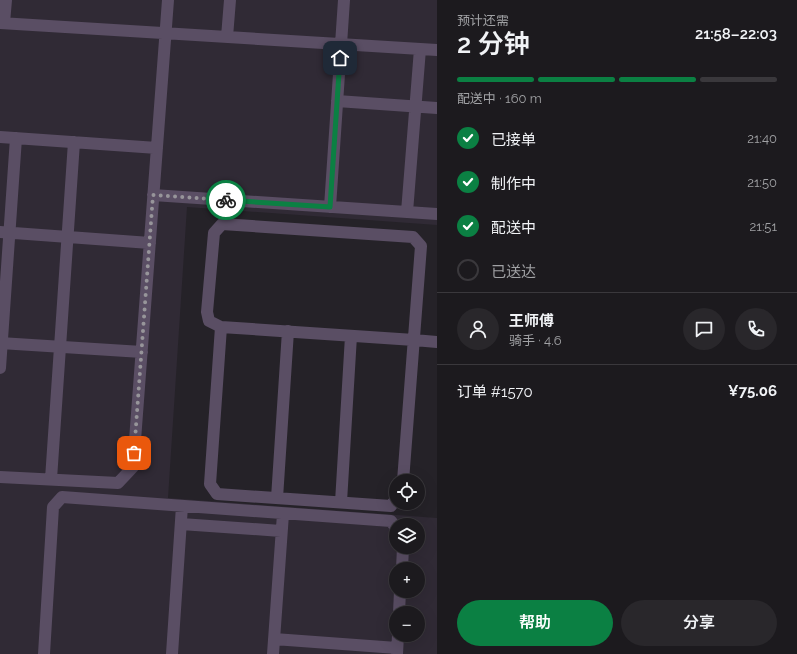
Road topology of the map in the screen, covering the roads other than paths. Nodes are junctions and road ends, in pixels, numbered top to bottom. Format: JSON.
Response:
{"nodes":[{"id":1,"x":6,"y":0,"type":"edge"},
{"id":2,"x":168,"y":0,"type":"edge"},
{"id":3,"x":230,"y":0,"type":"edge"},
{"id":4,"x":344,"y":0,"type":"edge"},
{"id":5,"x":2,"y":23,"type":"edge"},
{"id":6,"x":165,"y":33,"type":"junction"},
{"id":7,"x":227,"y":37,"type":"junction"},
{"id":8,"x":420,"y":49,"type":"junction"},
{"id":9,"x":437,"y":50,"type":"edge"},
{"id":10,"x":337,"y":101,"type":"junction"},
{"id":11,"x":415,"y":107,"type":"junction"},
{"id":12,"x":437,"y":108,"type":"edge"},
{"id":13,"x":0,"y":137,"type":"edge"},
{"id":14,"x":16,"y":138,"type":"junction"},
{"id":15,"x":74,"y":142,"type":"junction"},
{"id":16,"x":157,"y":148,"type":"junction"},
{"id":17,"x":153,"y":195,"type":"junction"},
{"id":18,"x":330,"y":207,"type":"junction"},
{"id":19,"x":407,"y":212,"type":"junction"},
{"id":20,"x":437,"y":214,"type":"edge"},
{"id":21,"x":5,"y":233,"type":"edge"},
{"id":22,"x":68,"y":237,"type":"junction"},
{"id":23,"x":150,"y":243,"type":"junction"},
{"id":24,"x":221,"y":327,"type":"junction"},
{"id":25,"x":288,"y":331,"type":"junction"},
{"id":26,"x":351,"y":336,"type":"junction"},
{"id":27,"x":414,"y":340,"type":"junction"},
{"id":28,"x":437,"y":342,"type":"edge"},
{"id":29,"x":1,"y":344,"type":"edge"},
{"id":30,"x":60,"y":347,"type":"junction"},
{"id":31,"x":142,"y":352,"type":"junction"},
{"id":32,"x":0,"y":368,"type":"edge"},
{"id":33,"x":403,"y":474,"type":"edge"},
{"id":34,"x":0,"y":476,"type":"edge"},
{"id":35,"x":51,"y":479,"type":"junction"},
{"id":36,"x":276,"y":498,"type":"junction"},
{"id":37,"x":341,"y":502,"type":"junction"},
{"id":38,"x":182,"y":506,"type":"junction"},
{"id":39,"x":389,"y":506,"type":"edge"},
{"id":40,"x":283,"y":514,"type":"junction"},
{"id":41,"x":389,"y":522,"type":"edge"},
{"id":42,"x":181,"y":524,"type":"junction"},
{"id":43,"x":281,"y":531,"type":"junction"},
{"id":44,"x":274,"y":639,"type":"junction"},
{"id":45,"x":397,"y":651,"type":"edge"},
{"id":46,"x":44,"y":654,"type":"edge"},
{"id":47,"x":172,"y":654,"type":"edge"},
{"id":48,"x":273,"y":654,"type":"edge"}],
"edges":[{"from":1,"to":5,"type":"lane"},
{"from":2,"to":6,"type":"lane"},
{"from":3,"to":7,"type":"lane"},
{"from":4,"to":10,"type":"lane"},
{"from":5,"to":6,"type":"lane"},
{"from":6,"to":7,"type":"lane"},
{"from":6,"to":16,"type":"lane"},
{"from":7,"to":8,"type":"lane"},
{"from":8,"to":9,"type":"lane"},
{"from":8,"to":11,"type":"lane"},
{"from":10,"to":11,"type":"lane"},
{"from":10,"to":18,"type":"lane"},
{"from":11,"to":12,"type":"lane"},
{"from":11,"to":19,"type":"lane"},
{"from":13,"to":14,"type":"lane"},
{"from":14,"to":15,"type":"lane"},
{"from":14,"to":21,"type":"lane"},
{"from":15,"to":16,"type":"lane"},
{"from":15,"to":22,"type":"lane"},
{"from":16,"to":17,"type":"lane"},
{"from":17,"to":18,"type":"lane"},
{"from":17,"to":23,"type":"lane"},
{"from":18,"to":19,"type":"lane"},
{"from":19,"to":20,"type":"lane"},
{"from":21,"to":22,"type":"lane"},
{"from":21,"to":29,"type":"lane"},
{"from":22,"to":23,"type":"lane"},
{"from":22,"to":30,"type":"lane"},
{"from":23,"to":31,"type":"lane"},
{"from":24,"to":25,"type":"lane"},
{"from":24,"to":27,"type":"lane"},
{"from":24,"to":36,"type":"lane"},
{"from":25,"to":26,"type":"lane"},
{"from":25,"to":36,"type":"lane"},
{"from":26,"to":27,"type":"lane"},
{"from":26,"to":37,"type":"lane"},
{"from":27,"to":28,"type":"lane"},
{"from":27,"to":33,"type":"lane"},
{"from":29,"to":30,"type":"lane"},
{"from":29,"to":32,"type":"lane"},
{"from":30,"to":31,"type":"lane"},
{"from":30,"to":35,"type":"lane"},
{"from":31,"to":35,"type":"lane"},
{"from":34,"to":35,"type":"lane"},
{"from":36,"to":37,"type":"lane"},
{"from":37,"to":39,"type":"lane"},
{"from":38,"to":40,"type":"lane"},
{"from":38,"to":42,"type":"lane"},
{"from":38,"to":46,"type":"lane"},
{"from":40,"to":41,"type":"lane"},
{"from":40,"to":43,"type":"lane"},
{"from":42,"to":43,"type":"lane"},
{"from":42,"to":47,"type":"lane"},
{"from":43,"to":44,"type":"lane"},
{"from":44,"to":45,"type":"lane"},
{"from":44,"to":48,"type":"lane"}]}
